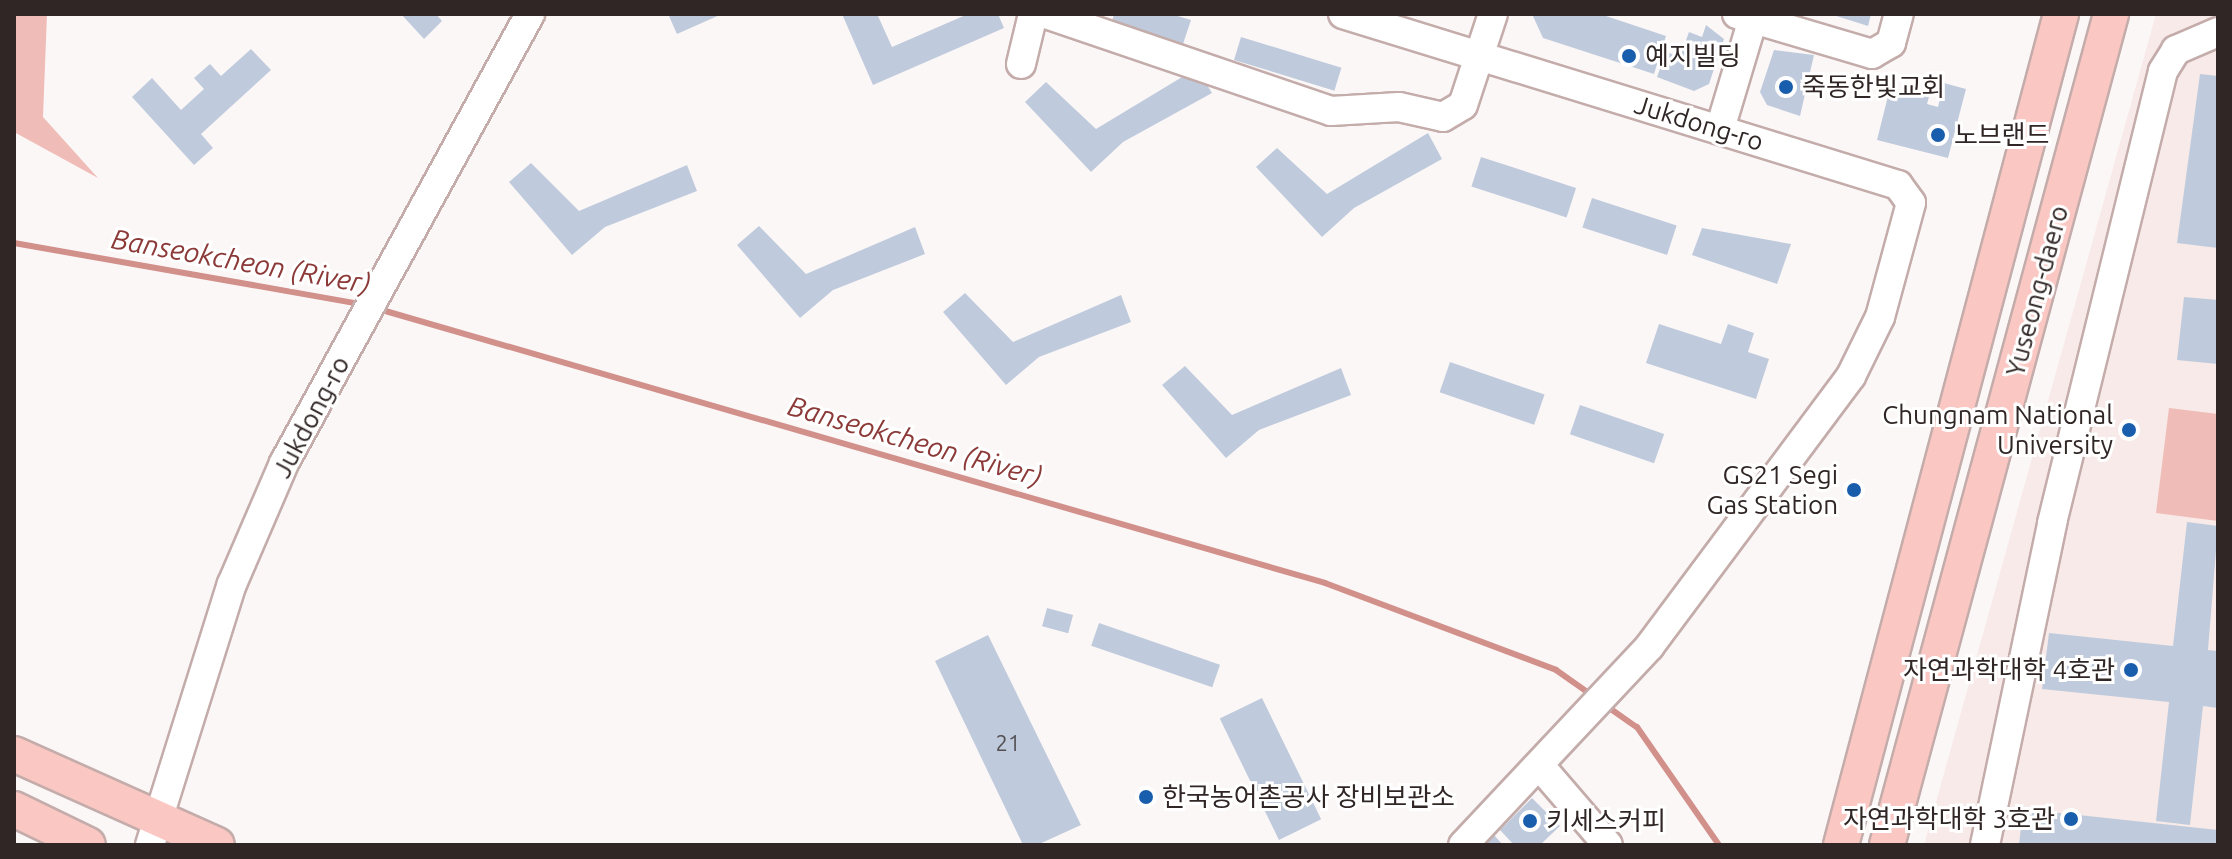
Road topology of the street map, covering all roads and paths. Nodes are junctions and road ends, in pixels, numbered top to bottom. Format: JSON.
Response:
{"nodes":[{"id":1,"x":530,"y":14,"type":"edge"},
{"id":2,"x":1033,"y":14,"type":"edge"},
{"id":3,"x":1046,"y":14,"type":"edge"},
{"id":4,"x":1343,"y":14,"type":"edge"},
{"id":5,"x":1493,"y":14,"type":"edge"},
{"id":6,"x":1899,"y":14,"type":"edge"},
{"id":7,"x":2061,"y":14,"type":"edge"},
{"id":8,"x":2111,"y":14,"type":"edge"},
{"id":9,"x":1745,"y":16,"type":"edge"},
{"id":10,"x":2218,"y":32,"type":"edge"},
{"id":11,"x":1479,"y":56,"type":"junction"},
{"id":12,"x":1021,"y":64,"type":"dead end"},
{"id":13,"x":1720,"y":129,"type":"junction"},
{"id":14,"x":14,"y":754,"type":"edge"},
{"id":15,"x":1540,"y":766,"type":"junction"},
{"id":16,"x":14,"y":809,"type":"edge"},
{"id":17,"x":155,"y":832,"type":"edge"},
{"id":18,"x":1606,"y":844,"type":"edge"},
{"id":19,"x":88,"y":845,"type":"edge"},
{"id":20,"x":217,"y":845,"type":"edge"},
{"id":21,"x":1463,"y":845,"type":"edge"},
{"id":22,"x":1841,"y":845,"type":"edge"},
{"id":23,"x":1887,"y":845,"type":"edge"},
{"id":24,"x":1985,"y":845,"type":"edge"}],
"edges":[{"from":1,"to":17,"type":"street","name":"Jukdong-ro"},
{"from":2,"to":12,"type":"street"},
{"from":3,"to":11,"type":"street"},
{"from":4,"to":11,"type":"street","name":"Jukdong-ro"},
{"from":5,"to":11,"type":"street"},
{"from":6,"to":9,"type":"street"},
{"from":7,"to":22,"type":"main road","name":"Yuseong-daero"},
{"from":8,"to":23,"type":"main road","name":"Yuseong-daero"},
{"from":9,"to":13,"type":"street"},
{"from":10,"to":24,"type":"street"},
{"from":11,"to":13,"type":"street","name":"Jukdong-ro"},
{"from":13,"to":15,"type":"street","name":"Jukdong-ro"},
{"from":14,"to":17,"type":"main road"},
{"from":15,"to":18,"type":"street"},
{"from":15,"to":21,"type":"street"},
{"from":16,"to":19,"type":"main road"},
{"from":17,"to":20,"type":"main road"}]}
